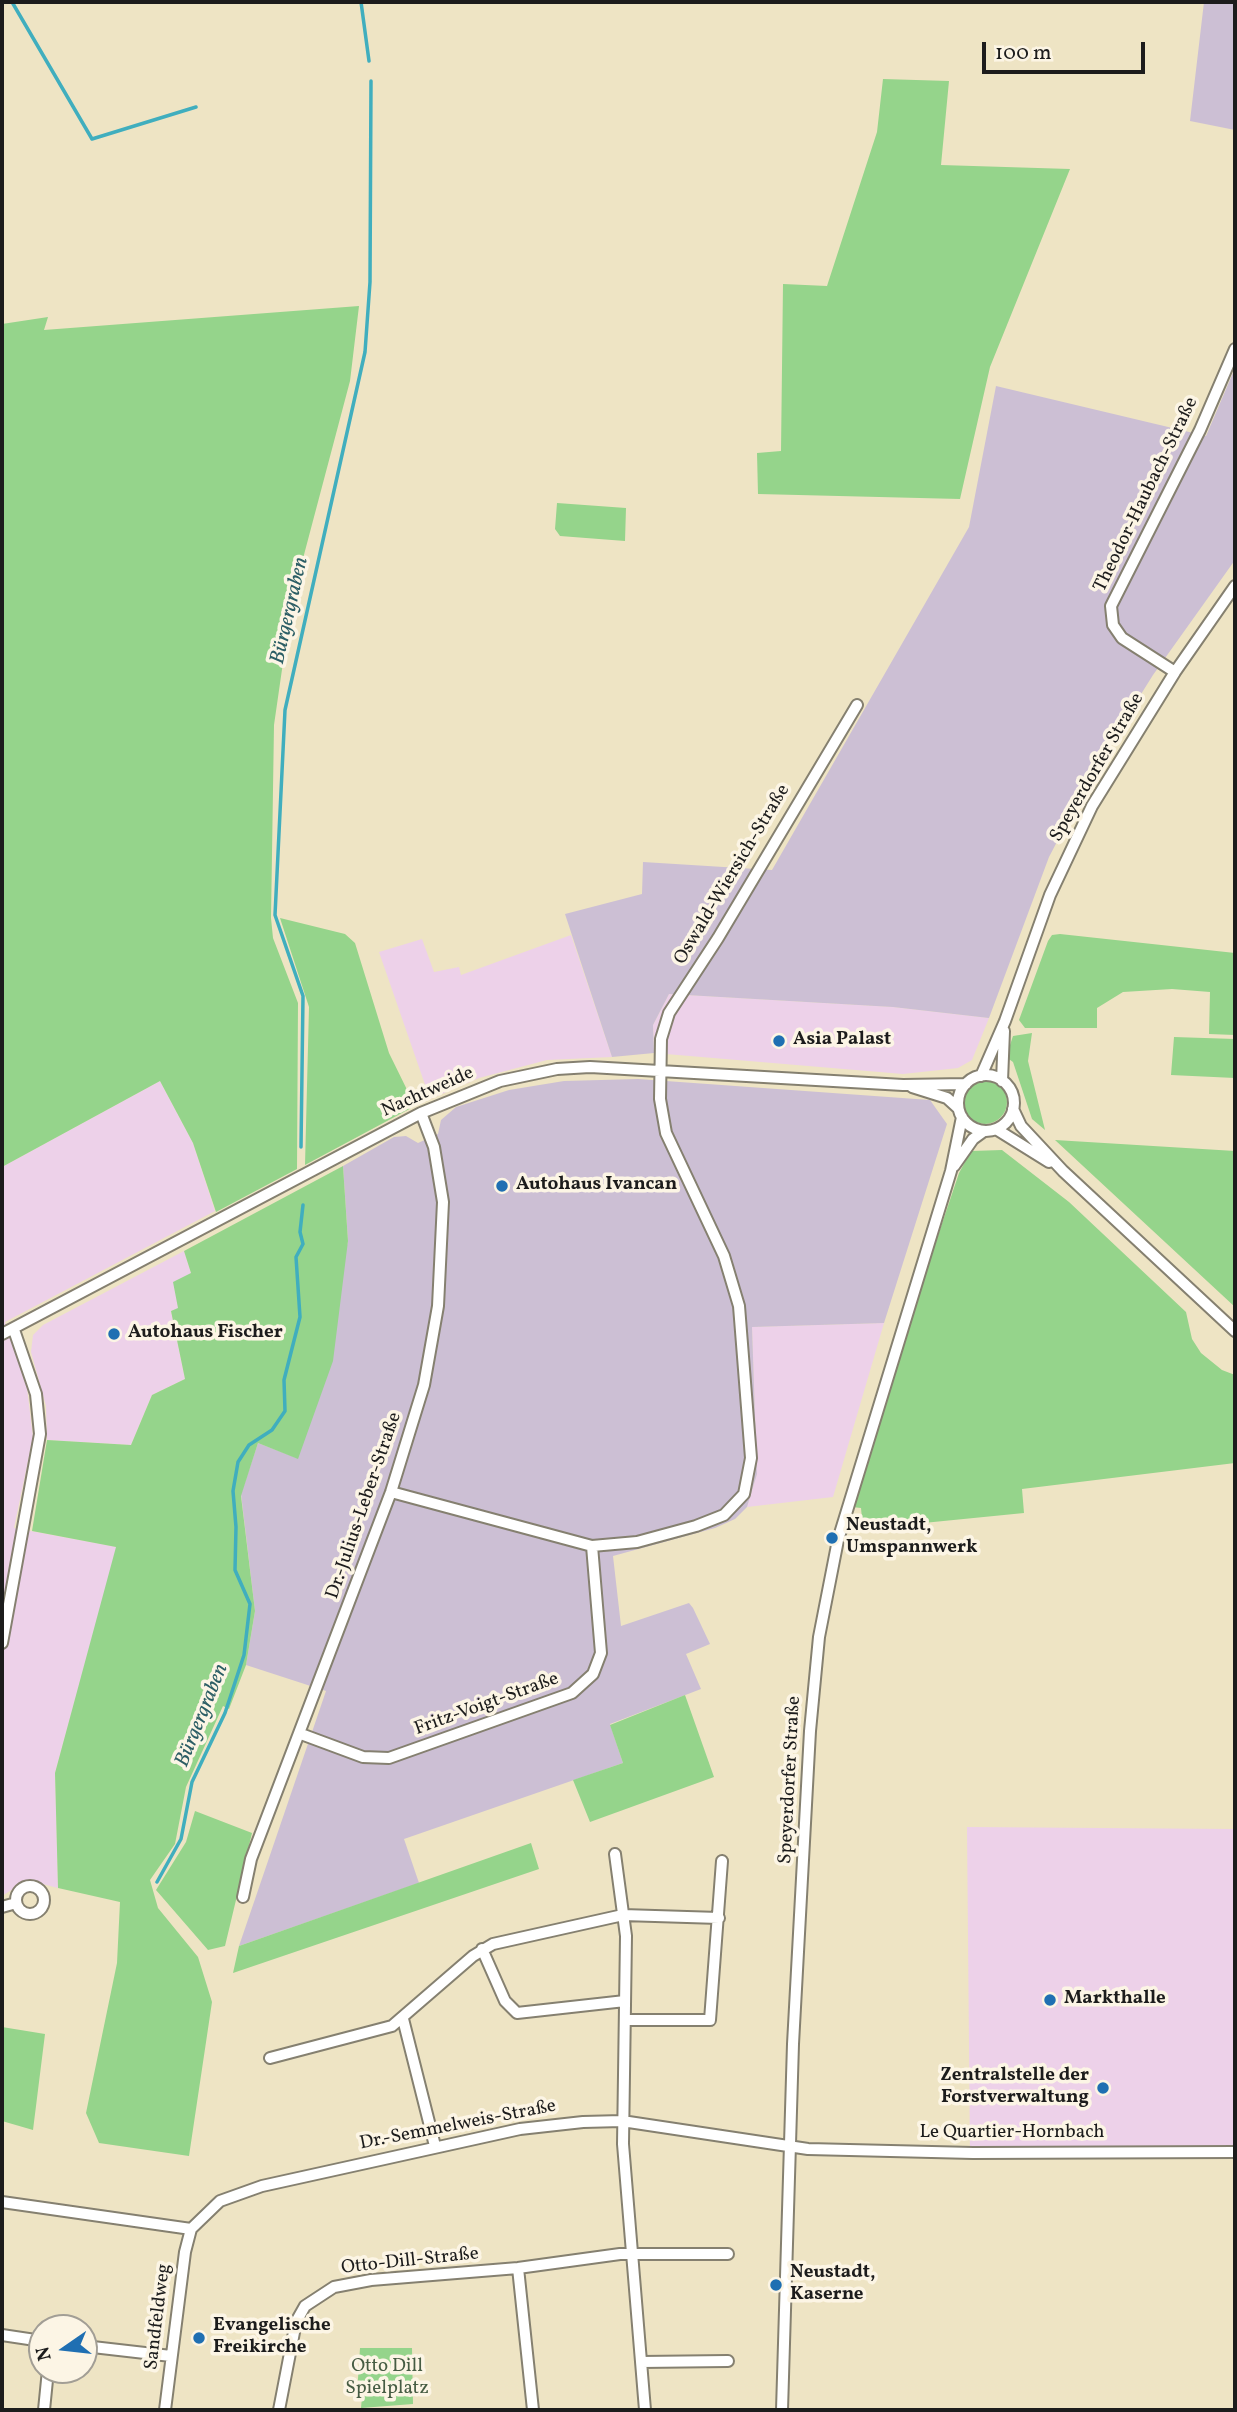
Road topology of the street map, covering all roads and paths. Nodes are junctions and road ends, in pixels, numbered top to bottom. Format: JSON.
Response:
{"nodes":[{"id":1,"x":1235,"y":349,"type":"edge"},
{"id":2,"x":1235,"y":586,"type":"edge"},
{"id":3,"x":1175,"y":672,"type":"junction"},
{"id":4,"x":858,"y":705,"type":"dead end"},
{"id":5,"x":1005,"y":1021,"type":"junction"},
{"id":6,"x":660,"y":1070,"type":"junction"},
{"id":7,"x":981,"y":1076,"type":"junction"},
{"id":8,"x":1002,"y":1081,"type":"junction"},
{"id":9,"x":966,"y":1084,"type":"junction"},
{"id":10,"x":903,"y":1085,"type":"junction"},
{"id":11,"x":1013,"y":1110,"type":"junction"},
{"id":12,"x":421,"y":1112,"type":"junction"},
{"id":13,"x":960,"y":1112,"type":"junction"},
{"id":14,"x":990,"y":1130,"type":"junction"},
{"id":15,"x":951,"y":1171,"type":"junction"},
{"id":16,"x":1063,"y":1171,"type":"junction"},
{"id":17,"x":14,"y":1330,"type":"junction"},
{"id":18,"x":1235,"y":1331,"type":"edge"},
{"id":19,"x":2,"y":1335,"type":"edge"},
{"id":20,"x":391,"y":1492,"type":"junction"},
{"id":21,"x":592,"y":1546,"type":"junction"},
{"id":22,"x":2,"y":1643,"type":"edge"},
{"id":23,"x":301,"y":1734,"type":"junction"},
{"id":24,"x":615,"y":1854,"type":"dead end"},
{"id":25,"x":722,"y":1861,"type":"dead end"},
{"id":26,"x":243,"y":1897,"type":"dead end"},
{"id":27,"x":16,"y":1903,"type":"dead end"},
{"id":28,"x":2,"y":1907,"type":"edge"},
{"id":29,"x":623,"y":1915,"type":"junction"},
{"id":30,"x":719,"y":1918,"type":"junction"},
{"id":31,"x":482,"y":1949,"type":"junction"},
{"id":32,"x":625,"y":2001,"type":"junction"},
{"id":33,"x":403,"y":2019,"type":"junction"},
{"id":34,"x":625,"y":2020,"type":"junction"},
{"id":35,"x":270,"y":2058,"type":"dead end"},
{"id":36,"x":622,"y":2121,"type":"junction"},
{"id":37,"x":435,"y":2147,"type":"junction"},
{"id":38,"x":789,"y":2147,"type":"junction"},
{"id":39,"x":1235,"y":2152,"type":"edge"},
{"id":40,"x":2,"y":2202,"type":"edge"},
{"id":41,"x":191,"y":2229,"type":"junction"},
{"id":42,"x":632,"y":2253,"type":"junction"},
{"id":43,"x":728,"y":2254,"type":"dead end"},
{"id":44,"x":518,"y":2268,"type":"junction"},
{"id":45,"x":2,"y":2335,"type":"edge"},
{"id":46,"x":28,"y":2339,"type":"edge"},
{"id":47,"x":98,"y":2348,"type":"edge"},
{"id":48,"x":172,"y":2356,"type":"junction"},
{"id":49,"x":728,"y":2361,"type":"dead end"},
{"id":50,"x":641,"y":2362,"type":"junction"},
{"id":51,"x":47,"y":2384,"type":"edge"},
{"id":52,"x":44,"y":2410,"type":"edge"},
{"id":53,"x":165,"y":2410,"type":"edge"},
{"id":54,"x":279,"y":2410,"type":"edge"},
{"id":55,"x":533,"y":2410,"type":"edge"},
{"id":56,"x":645,"y":2410,"type":"edge"},
{"id":57,"x":782,"y":2410,"type":"edge"}],
"edges":[{"from":1,"to":3,"type":"street","name":"Theodor-Haubach-Straße"},
{"from":2,"to":3,"type":"street","name":"Speyerdorfer Straße"},
{"from":3,"to":5,"type":"street","name":"Speyerdorfer Straße"},
{"from":4,"to":6,"type":"street","name":"Oswald-Wiersich-Straße"},
{"from":5,"to":7,"type":"street","name":"Speyerdorfer Straße"},
{"from":5,"to":8,"type":"street","name":"Speyerdorfer Straße"},
{"from":6,"to":10,"type":"street","name":"Nachtweide"},
{"from":6,"to":12,"type":"street","name":"Nachtweide"},
{"from":6,"to":21,"type":"street","name":"Oswald-Wiersich-Straße"},
{"from":7,"to":8,"type":"street"},
{"from":7,"to":9,"type":"street"},
{"from":8,"to":11,"type":"street"},
{"from":9,"to":10,"type":"street","name":"Nachtweide"},
{"from":9,"to":13,"type":"street"},
{"from":10,"to":13,"type":"street","name":"Nachtweide"},
{"from":11,"to":14,"type":"street"},
{"from":11,"to":16,"type":"street"},
{"from":12,"to":17,"type":"street","name":"Nachtweide"},
{"from":12,"to":20,"type":"street","name":"Dr.-Julius-Leber-Straße"},
{"from":13,"to":14,"type":"street"},
{"from":13,"to":15,"type":"street","name":"Speyerdorfer Straße"},
{"from":14,"to":15,"type":"street","name":"Speyerdorfer Straße"},
{"from":14,"to":16,"type":"street"},
{"from":15,"to":38,"type":"street","name":"Speyerdorfer Straße"},
{"from":16,"to":18,"type":"street"},
{"from":17,"to":19,"type":"street","name":"Nachtweide"},
{"from":17,"to":22,"type":"street"},
{"from":20,"to":21,"type":"street"},
{"from":20,"to":23,"type":"street","name":"Dr.-Julius-Leber-Straße"},
{"from":21,"to":23,"type":"street","name":"Fritz-Voigt-Straße"},
{"from":23,"to":26,"type":"street","name":"Dr.-Julius-Leber-Straße"},
{"from":24,"to":29,"type":"street"},
{"from":25,"to":30,"type":"street"},
{"from":27,"to":28,"type":"street"},
{"from":29,"to":30,"type":"street"},
{"from":29,"to":31,"type":"street"},
{"from":29,"to":32,"type":"street"},
{"from":30,"to":34,"type":"street"},
{"from":31,"to":32,"type":"street"},
{"from":31,"to":33,"type":"street"},
{"from":32,"to":34,"type":"street"},
{"from":33,"to":35,"type":"street"},
{"from":33,"to":37,"type":"street"},
{"from":34,"to":36,"type":"street"},
{"from":36,"to":37,"type":"street","name":"Dr.-Semmelweis-Straße"},
{"from":36,"to":38,"type":"street","name":"Dr.-Semmelweis-Straße"},
{"from":36,"to":42,"type":"street"},
{"from":37,"to":41,"type":"street","name":"Dr.-Semmelweis-Straße"},
{"from":38,"to":39,"type":"street","name":"Le Quartier-Hornbach"},
{"from":38,"to":57,"type":"street","name":"Speyerdorfer Straße"},
{"from":40,"to":41,"type":"street"},
{"from":41,"to":48,"type":"street","name":"Sandfeldweg"},
{"from":42,"to":43,"type":"street","name":"Otto-Dill-Straße"},
{"from":42,"to":44,"type":"street","name":"Otto-Dill-Straße"},
{"from":42,"to":50,"type":"street"},
{"from":44,"to":54,"type":"street","name":"Otto-Dill-Straße"},
{"from":44,"to":55,"type":"street"},
{"from":45,"to":46,"type":"street"},
{"from":47,"to":48,"type":"street"},
{"from":48,"to":53,"type":"street","name":"Sandfeldweg"},
{"from":49,"to":50,"type":"street"},
{"from":50,"to":56,"type":"street"},
{"from":51,"to":52,"type":"street"}]}
